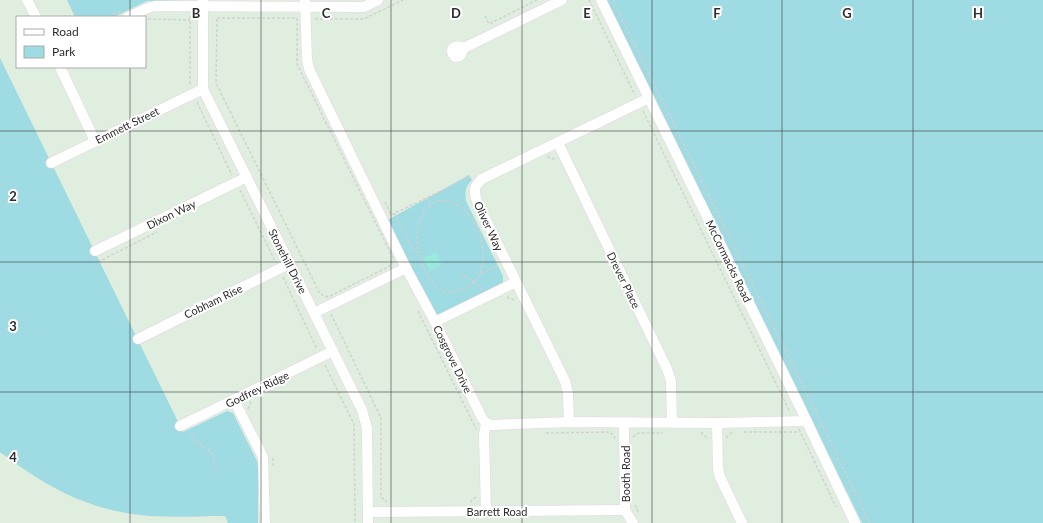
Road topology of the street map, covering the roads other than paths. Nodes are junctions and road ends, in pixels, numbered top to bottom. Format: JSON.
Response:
{"nodes":[{"id":1,"x":27,"y":0,"type":"edge"},
{"id":2,"x":378,"y":0,"type":"edge"},
{"id":3,"x":562,"y":0,"type":"edge"},
{"id":4,"x":601,"y":0,"type":"edge"},
{"id":5,"x":203,"y":3,"type":"edge"},
{"id":6,"x":305,"y":4,"type":"edge"},
{"id":7,"x":35,"y":16,"type":"edge"},
{"id":8,"x":130,"y":16,"type":"edge"},
{"id":9,"x":464,"y":48,"type":"dead end"},
{"id":10,"x":60,"y":68,"type":"edge"},
{"id":11,"x":203,"y":88,"type":"junction"},
{"id":12,"x":649,"y":98,"type":"junction"},
{"id":13,"x":95,"y":141,"type":"junction"},
{"id":14,"x":558,"y":143,"type":"junction"},
{"id":15,"x":51,"y":163,"type":"dead end"},
{"id":16,"x":247,"y":177,"type":"junction"},
{"id":17,"x":95,"y":251,"type":"dead end"},
{"id":18,"x":289,"y":264,"type":"junction"},
{"id":19,"x":406,"y":268,"type":"junction"},
{"id":20,"x":516,"y":282,"type":"junction"},
{"id":21,"x":314,"y":312,"type":"junction"},
{"id":22,"x":434,"y":322,"type":"junction"},
{"id":23,"x":138,"y":339,"type":"dead end"},
{"id":24,"x":333,"y":351,"type":"junction"},
{"id":25,"x":234,"y":400,"type":"junction"},
{"id":26,"x":807,"y":421,"type":"junction"},
{"id":27,"x":569,"y":422,"type":"junction"},
{"id":28,"x":672,"y":422,"type":"junction"},
{"id":29,"x":486,"y":423,"type":"junction"},
{"id":30,"x":624,"y":423,"type":"junction"},
{"id":31,"x":716,"y":423,"type":"junction"},
{"id":32,"x":183,"y":424,"type":"road end"},
{"id":33,"x":625,"y":510,"type":"junction"},
{"id":34,"x":486,"y":511,"type":"junction"},
{"id":35,"x":368,"y":512,"type":"junction"},
{"id":36,"x":637,"y":520,"type":"edge"},
{"id":37,"x":265,"y":523,"type":"edge"},
{"id":38,"x":368,"y":523,"type":"edge"},
{"id":39,"x":742,"y":523,"type":"edge"},
{"id":40,"x":855,"y":523,"type":"edge"}],
"edges":[{"from":1,"to":7,"type":"street"},
{"from":2,"to":6,"type":"street"},
{"from":3,"to":9,"type":"street"},
{"from":4,"to":12,"type":"street","name":"McCormacks Road"},
{"from":5,"to":6,"type":"street"},
{"from":5,"to":8,"type":"street"},
{"from":5,"to":11,"type":"street","name":"Stonehill Drive"},
{"from":6,"to":19,"type":"street","name":"Cosgrove Drive"},
{"from":10,"to":13,"type":"street"},
{"from":11,"to":13,"type":"street","name":"Emmett Street"},
{"from":11,"to":16,"type":"street","name":"Stonehill Drive"},
{"from":12,"to":14,"type":"street","name":"Oliver Way"},
{"from":12,"to":26,"type":"street","name":"McCormacks Road"},
{"from":13,"to":15,"type":"street","name":"Emmett Street"},
{"from":14,"to":20,"type":"street","name":"Oliver Way"},
{"from":14,"to":28,"type":"street","name":"Drever Place"},
{"from":16,"to":17,"type":"street","name":"Dixon Way"},
{"from":16,"to":18,"type":"street","name":"Stonehill Drive"},
{"from":18,"to":21,"type":"street","name":"Stonehill Drive"},
{"from":18,"to":23,"type":"street","name":"Cobham Rise"},
{"from":19,"to":21,"type":"street"},
{"from":19,"to":22,"type":"street","name":"Cosgrove Drive"},
{"from":20,"to":22,"type":"street"},
{"from":20,"to":27,"type":"street","name":"Oliver Way"},
{"from":21,"to":24,"type":"street","name":"Stonehill Drive"},
{"from":22,"to":29,"type":"street","name":"Cosgrove Drive"},
{"from":24,"to":25,"type":"street","name":"Godfrey Ridge"},
{"from":24,"to":35,"type":"street","name":"Stonehill Drive"},
{"from":25,"to":32,"type":"street","name":"Godfrey Ridge"},
{"from":25,"to":37,"type":"street"},
{"from":26,"to":31,"type":"street"},
{"from":26,"to":40,"type":"street","name":"McCormacks Road"},
{"from":27,"to":29,"type":"street"},
{"from":27,"to":30,"type":"street"},
{"from":28,"to":30,"type":"street"},
{"from":28,"to":31,"type":"street"},
{"from":29,"to":34,"type":"street"},
{"from":30,"to":33,"type":"street","name":"Booth Road"},
{"from":31,"to":39,"type":"street"},
{"from":33,"to":34,"type":"street","name":"Barrett Road"},
{"from":33,"to":36,"type":"street","name":"Booth Road"},
{"from":34,"to":35,"type":"street","name":"Barrett Road"},
{"from":35,"to":38,"type":"street","name":"Stonehill Drive"}]}
